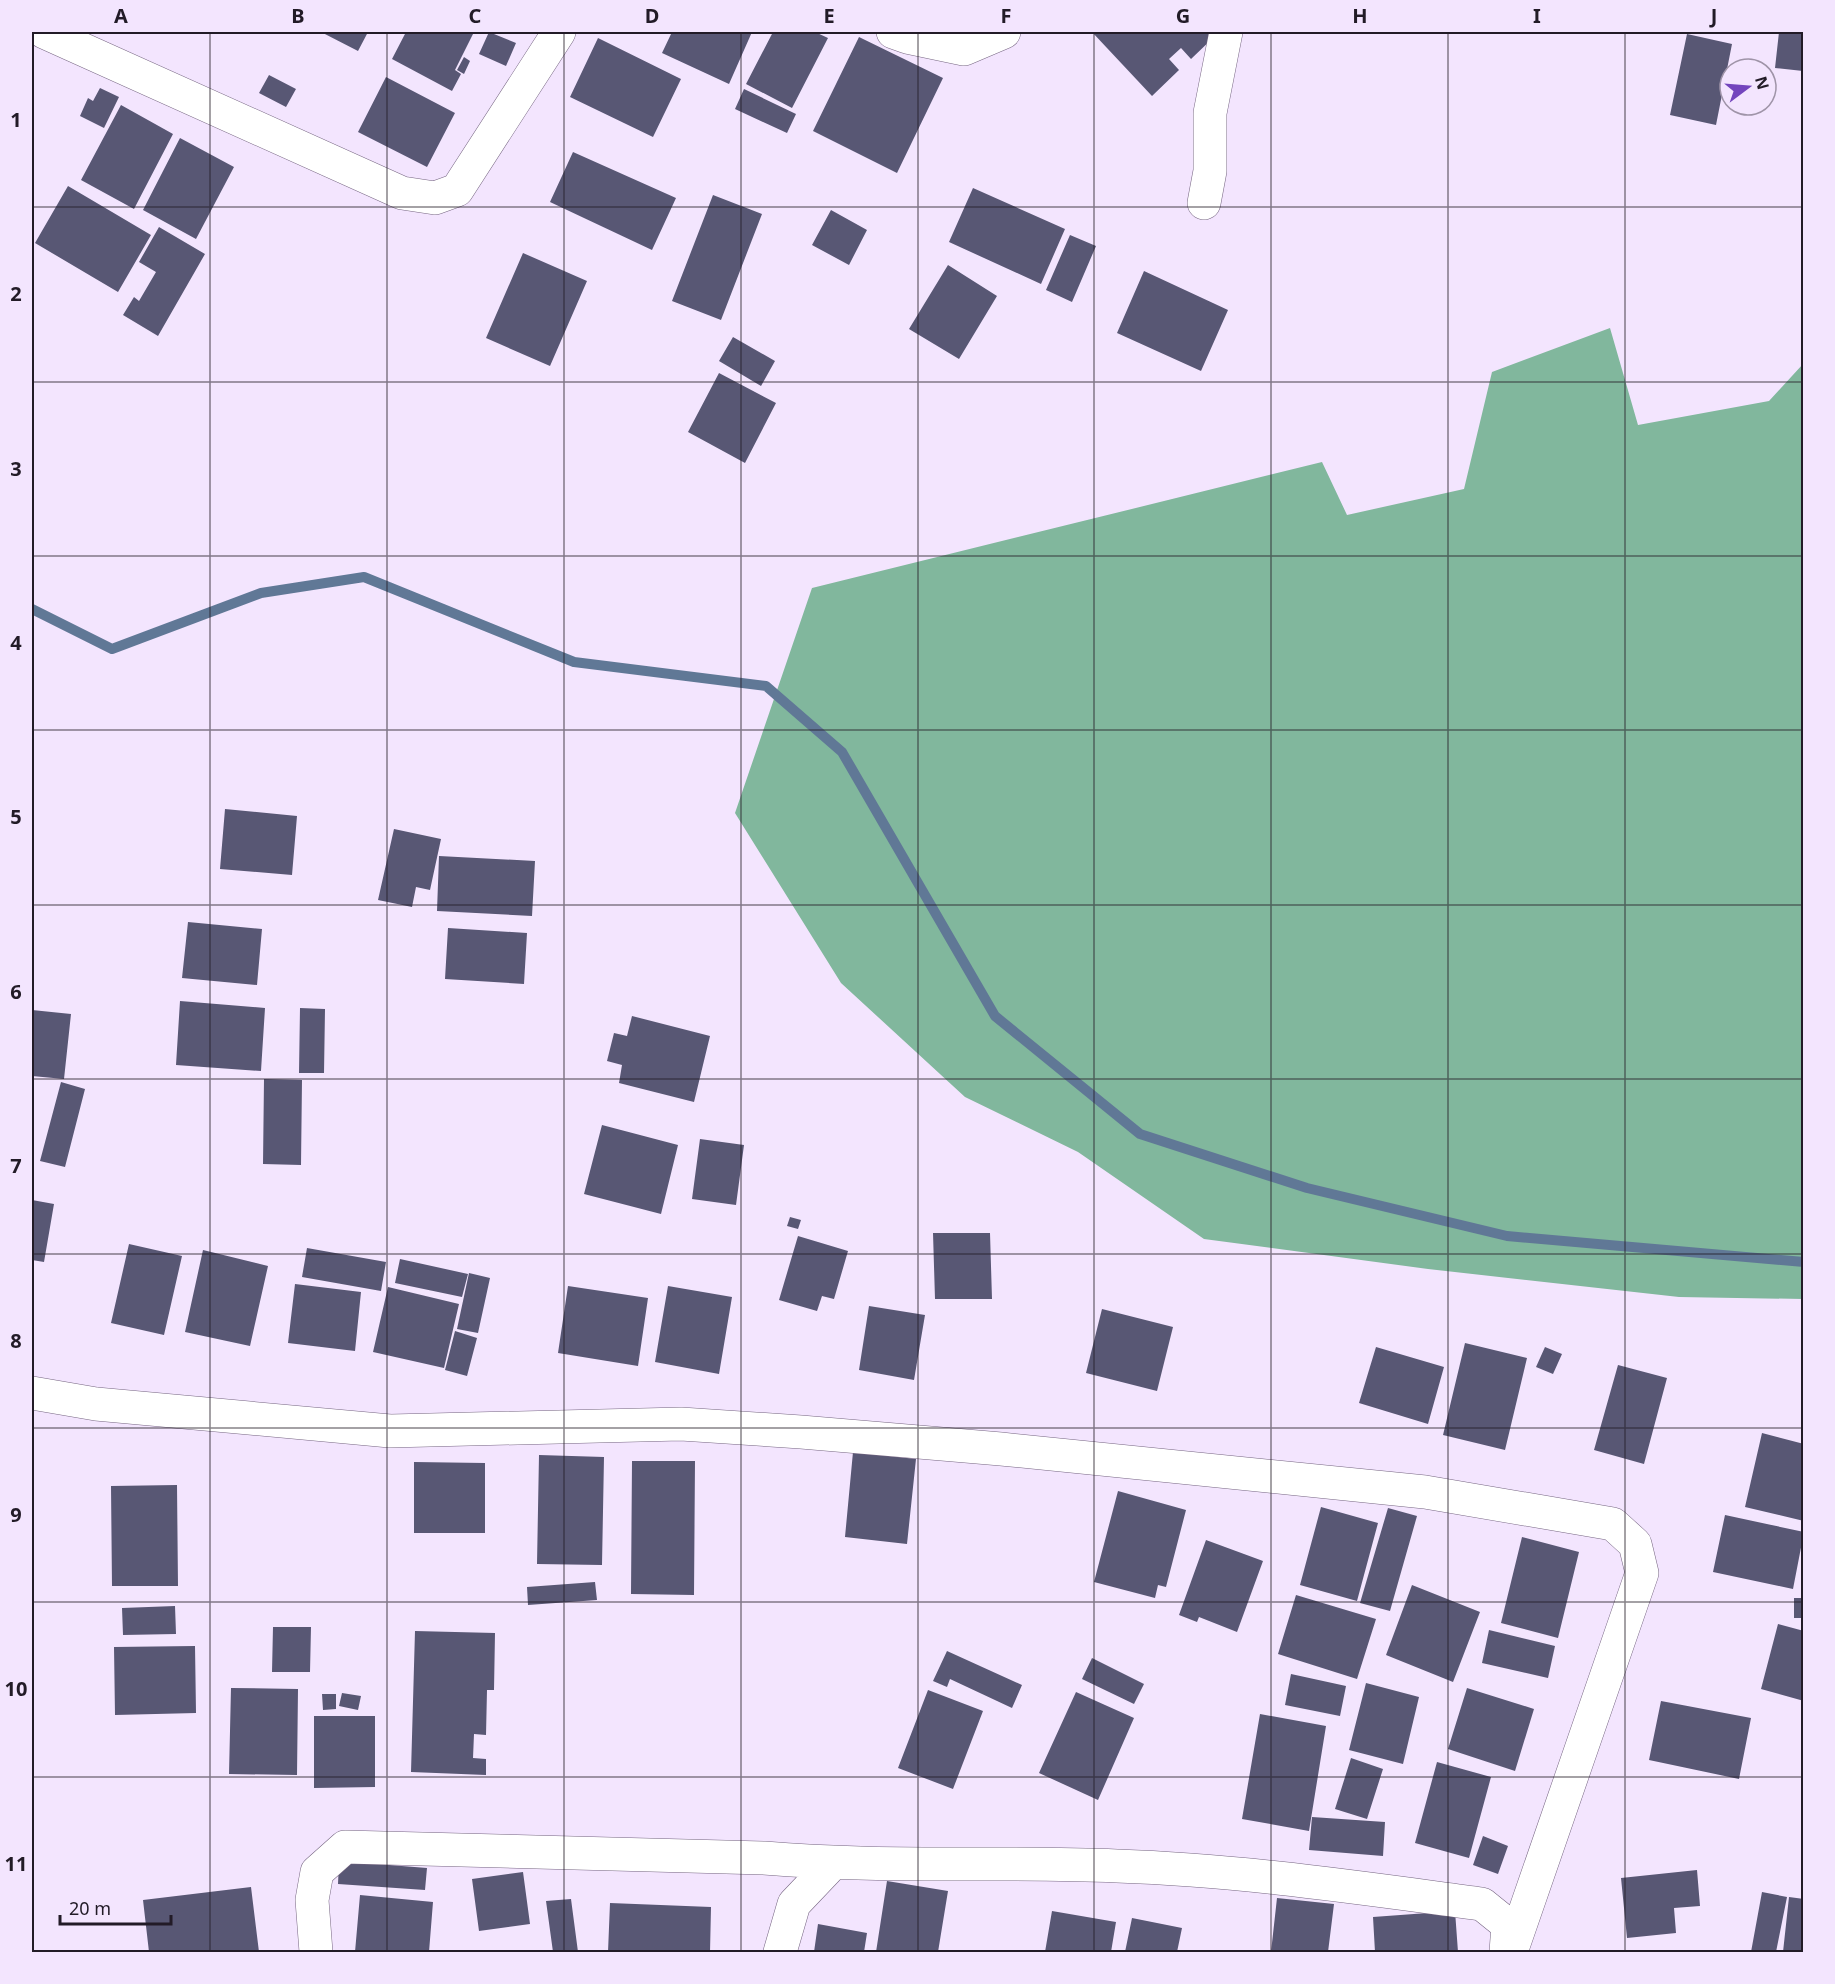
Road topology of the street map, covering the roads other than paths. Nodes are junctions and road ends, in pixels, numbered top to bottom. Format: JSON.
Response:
{"nodes":[{"id":1,"x":44,"y":32,"type":"edge"},
{"id":2,"x":559,"y":32,"type":"edge"},
{"id":3,"x":893,"y":32,"type":"edge"},
{"id":4,"x":1004,"y":32,"type":"edge"},
{"id":5,"x":1226,"y":32,"type":"edge"},
{"id":6,"x":1204,"y":203,"type":"dead end"},
{"id":7,"x":32,"y":1393,"type":"edge"},
{"id":8,"x":764,"y":1858,"type":"junction"},
{"id":9,"x":832,"y":1864,"type":"junction"},
{"id":10,"x":794,"y":1904,"type":"junction"},
{"id":11,"x":316,"y":1953,"type":"edge"},
{"id":12,"x":780,"y":1953,"type":"edge"},
{"id":13,"x":1506,"y":1953,"type":"edge"},
{"id":14,"x":1511,"y":1953,"type":"edge"}],
"edges":[{"from":1,"to":2,"type":"street"},
{"from":3,"to":4,"type":"street"},
{"from":5,"to":6,"type":"street"},
{"from":7,"to":14,"type":"street"},
{"from":8,"to":9,"type":"street"},
{"from":8,"to":10,"type":"street"},
{"from":8,"to":11,"type":"street"},
{"from":9,"to":10,"type":"street"},
{"from":9,"to":13,"type":"street"},
{"from":10,"to":12,"type":"street"}]}
